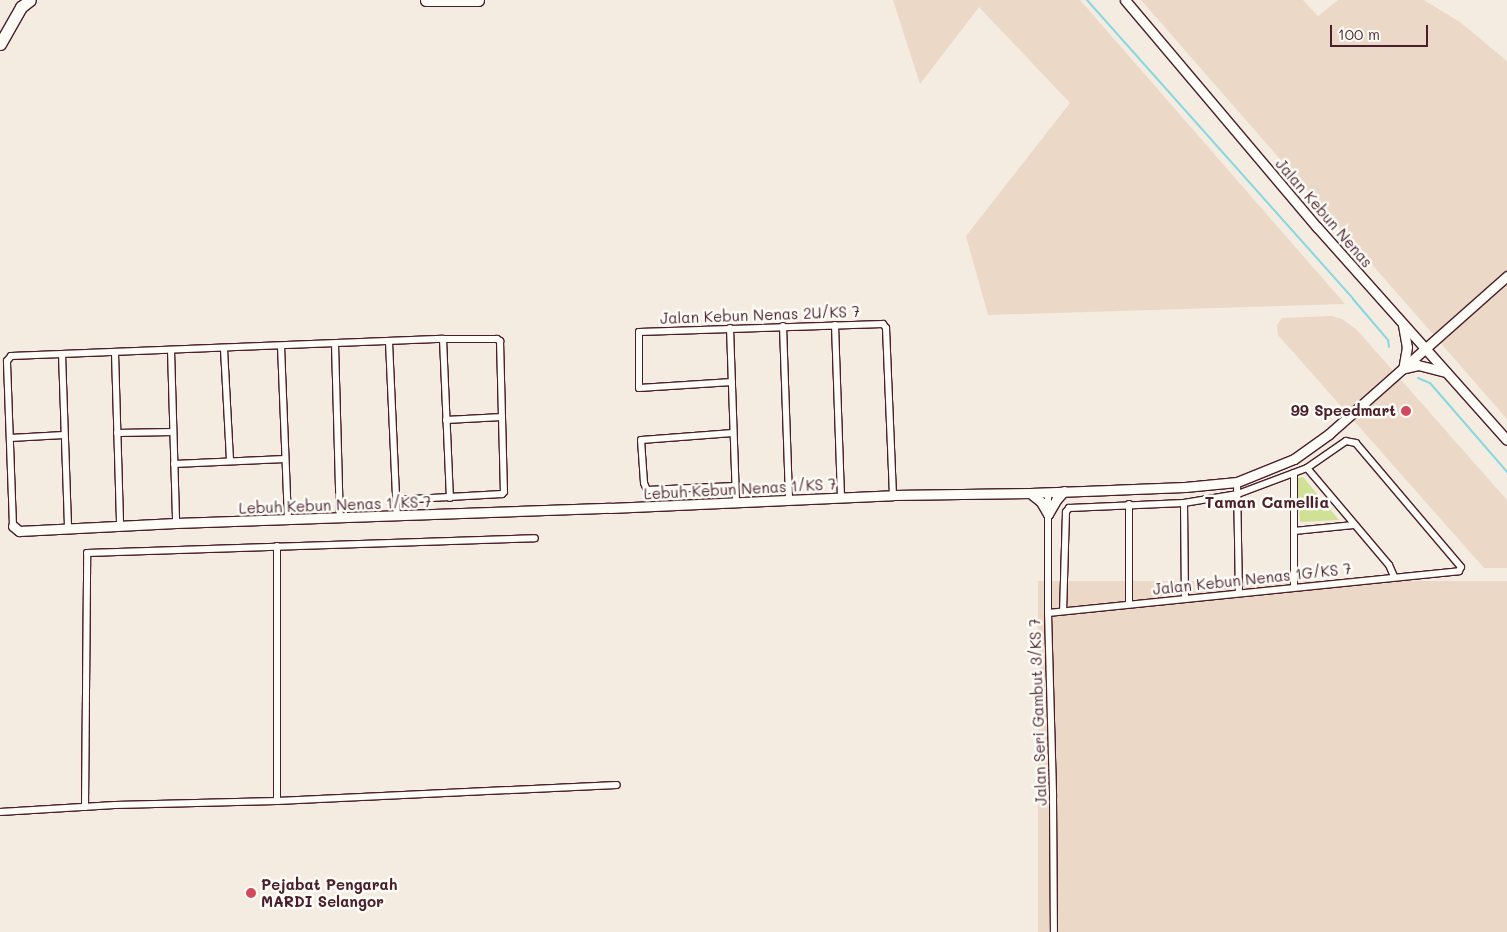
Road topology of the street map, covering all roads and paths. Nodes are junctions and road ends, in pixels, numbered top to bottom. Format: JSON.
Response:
{"nodes":[{"id":1,"x":30,"y":0,"type":"edge"},
{"id":2,"x":426,"y":0,"type":"edge"},
{"id":3,"x":478,"y":0,"type":"edge"},
{"id":4,"x":1125,"y":0,"type":"edge"},
{"id":5,"x":0,"y":44,"type":"edge"},
{"id":6,"x":1507,"y":276,"type":"edge"},
{"id":7,"x":1401,"y":322,"type":"junction"},
{"id":8,"x":835,"y":325,"type":"junction"},
{"id":9,"x":783,"y":326,"type":"junction"},
{"id":10,"x":730,"y":328,"type":"junction"},
{"id":11,"x":443,"y":339,"type":"junction"},
{"id":12,"x":389,"y":342,"type":"junction"},
{"id":13,"x":335,"y":344,"type":"junction"},
{"id":14,"x":281,"y":346,"type":"junction"},
{"id":15,"x":1425,"y":348,"type":"junction"},
{"id":16,"x":224,"y":349,"type":"junction"},
{"id":17,"x":171,"y":350,"type":"junction"},
{"id":18,"x":115,"y":353,"type":"junction"},
{"id":19,"x":62,"y":354,"type":"junction"},
{"id":20,"x":1406,"y":366,"type":"junction"},
{"id":21,"x":1447,"y":372,"type":"junction"},
{"id":22,"x":732,"y":382,"type":"junction"},
{"id":23,"x":502,"y":417,"type":"junction"},
{"id":24,"x":446,"y":420,"type":"junction"},
{"id":25,"x":173,"y":432,"type":"junction"},
{"id":26,"x":117,"y":433,"type":"junction"},
{"id":27,"x":733,"y":433,"type":"junction"},
{"id":28,"x":64,"y":435,"type":"junction"},
{"id":29,"x":10,"y":438,"type":"junction"},
{"id":30,"x":1507,"y":440,"type":"edge"},
{"id":31,"x":285,"y":459,"type":"junction"},
{"id":32,"x":230,"y":461,"type":"junction"},
{"id":33,"x":174,"y":464,"type":"junction"},
{"id":34,"x":1307,"y":468,"type":"junction"},
{"id":35,"x":1294,"y":473,"type":"junction"},
{"id":36,"x":1237,"y":482,"type":"junction"},
{"id":37,"x":735,"y":486,"type":"junction"},
{"id":38,"x":1064,"y":491,"type":"junction"},
{"id":39,"x":1048,"y":492,"type":"junction"},
{"id":40,"x":1030,"y":493,"type":"junction"},
{"id":41,"x":1238,"y":494,"type":"junction"},
{"id":42,"x":893,"y":495,"type":"junction"},
{"id":43,"x":450,"y":498,"type":"junction"},
{"id":44,"x":841,"y":498,"type":"junction"},
{"id":45,"x":396,"y":500,"type":"junction"},
{"id":46,"x":789,"y":500,"type":"junction"},
{"id":47,"x":736,"y":502,"type":"junction"},
{"id":48,"x":1184,"y":502,"type":"junction"},
{"id":49,"x":1128,"y":504,"type":"junction"},
{"id":50,"x":1048,"y":514,"type":"junction"},
{"id":51,"x":397,"y":517,"type":"junction"},
{"id":52,"x":340,"y":519,"type":"junction"},
{"id":53,"x":288,"y":521,"type":"junction"},
{"id":54,"x":176,"y":523,"type":"junction"},
{"id":55,"x":1354,"y":525,"type":"junction"},
{"id":56,"x":13,"y":526,"type":"joint"},
{"id":57,"x":120,"y":526,"type":"junction"},
{"id":58,"x":68,"y":529,"type":"junction"},
{"id":59,"x":1294,"y":531,"type":"junction"},
{"id":60,"x":535,"y":538,"type":"dead end"},
{"id":61,"x":277,"y":546,"type":"junction"},
{"id":62,"x":1394,"y":576,"type":"junction"},
{"id":63,"x":1294,"y":587,"type":"junction"},
{"id":64,"x":1239,"y":592,"type":"junction"},
{"id":65,"x":1185,"y":598,"type":"junction"},
{"id":66,"x":1128,"y":604,"type":"junction"},
{"id":67,"x":1063,"y":611,"type":"junction"},
{"id":68,"x":1048,"y":613,"type":"junction"},
{"id":69,"x":616,"y":785,"type":"dead end"},
{"id":70,"x":277,"y":801,"type":"junction"},
{"id":71,"x":86,"y":807,"type":"junction"},
{"id":72,"x":0,"y":812,"type":"edge"},
{"id":73,"x":1054,"y":932,"type":"edge"}],
"edges":[{"from":1,"to":5,"type":"highway"},
{"from":2,"to":3,"type":"highway"},
{"from":4,"to":7,"type":"street","name":"Jalan Kebun Nenas"},
{"from":6,"to":15,"type":"street","name":"Lebuh Kebun Nenas 1/KS 7"},
{"from":7,"to":15,"type":"street","name":"Jalan Kebun Nenas"},
{"from":7,"to":20,"type":"street"},
{"from":8,"to":9,"type":"street","name":"Jalan Kebun Nenas 2U/KS 7"},
{"from":8,"to":42,"type":"street","name":"Jalan Kebun Nenas 2U/KS 7"},
{"from":8,"to":44,"type":"street"},
{"from":9,"to":10,"type":"street","name":"Jalan Kebun Nenas 2U/KS 7"},
{"from":9,"to":46,"type":"street"},
{"from":10,"to":22,"type":"street"},
{"from":10,"to":22,"type":"street","name":"Jalan Kebun Nenas 2U/KS 7"},
{"from":11,"to":12,"type":"street"},
{"from":11,"to":23,"type":"street"},
{"from":11,"to":24,"type":"street"},
{"from":12,"to":13,"type":"street"},
{"from":12,"to":45,"type":"street"},
{"from":13,"to":14,"type":"street"},
{"from":13,"to":52,"type":"street"},
{"from":14,"to":16,"type":"street"},
{"from":14,"to":31,"type":"street"},
{"from":15,"to":20,"type":"street","name":"Lebuh Kebun Nenas 1/KS 7"},
{"from":15,"to":21,"type":"street","name":"Jalan Kebun Nenas"},
{"from":16,"to":17,"type":"street"},
{"from":16,"to":32,"type":"street"},
{"from":17,"to":18,"type":"street"},
{"from":17,"to":25,"type":"street"},
{"from":18,"to":19,"type":"street"},
{"from":18,"to":26,"type":"street"},
{"from":19,"to":28,"type":"street"},
{"from":19,"to":29,"type":"street"},
{"from":20,"to":21,"type":"street"},
{"from":20,"to":36,"type":"street","name":"Lebuh Kebun Nenas 1/KS 7"},
{"from":21,"to":30,"type":"street","name":"Jalan Kebun Nenas"},
{"from":22,"to":27,"type":"street"},
{"from":23,"to":24,"type":"street"},
{"from":23,"to":43,"type":"street"},
{"from":24,"to":43,"type":"street"},
{"from":25,"to":26,"type":"street"},
{"from":25,"to":33,"type":"street"},
{"from":26,"to":57,"type":"street"},
{"from":27,"to":37,"type":"street"},
{"from":27,"to":37,"type":"street"},
{"from":28,"to":29,"type":"street"},
{"from":28,"to":58,"type":"street"},
{"from":29,"to":56,"type":"street"},
{"from":31,"to":32,"type":"street"},
{"from":31,"to":53,"type":"street"},
{"from":32,"to":33,"type":"street"},
{"from":33,"to":54,"type":"street"},
{"from":34,"to":35,"type":"street"},
{"from":34,"to":55,"type":"street"},
{"from":34,"to":62,"type":"street","name":"Jalan Kebun Nenas 1G/KS 7"},
{"from":35,"to":41,"type":"street"},
{"from":35,"to":59,"type":"street"},
{"from":36,"to":38,"type":"street","name":"Lebuh Kebun Nenas 1/KS 7"},
{"from":36,"to":41,"type":"street"},
{"from":37,"to":47,"type":"street"},
{"from":38,"to":39,"type":"street","name":"Lebuh Kebun Nenas 1/KS 7"},
{"from":38,"to":50,"type":"street"},
{"from":39,"to":40,"type":"street","name":"Lebuh Kebun Nenas 1/KS 7"},
{"from":39,"to":50,"type":"street","name":"Jalan Seri Gambut 3/KS 7"},
{"from":40,"to":42,"type":"street","name":"Lebuh Kebun Nenas 1/KS 7"},
{"from":40,"to":50,"type":"street"},
{"from":41,"to":48,"type":"street"},
{"from":41,"to":64,"type":"street"},
{"from":42,"to":44,"type":"street","name":"Lebuh Kebun Nenas 1/KS 7"},
{"from":43,"to":45,"type":"street"},
{"from":44,"to":46,"type":"street","name":"Lebuh Kebun Nenas 1/KS 7"},
{"from":45,"to":51,"type":"street"},
{"from":46,"to":47,"type":"street","name":"Lebuh Kebun Nenas 1/KS 7"},
{"from":47,"to":51,"type":"street","name":"Lebuh Kebun Nenas 1/KS 7"},
{"from":48,"to":49,"type":"street"},
{"from":48,"to":65,"type":"street"},
{"from":49,"to":66,"type":"street"},
{"from":49,"to":67,"type":"street"},
{"from":50,"to":68,"type":"street","name":"Jalan Seri Gambut 3/KS 7"},
{"from":51,"to":52,"type":"street","name":"Lebuh Kebun Nenas 1/KS 7"},
{"from":52,"to":53,"type":"street","name":"Lebuh Kebun Nenas 1/KS 7"},
{"from":53,"to":54,"type":"street","name":"Lebuh Kebun Nenas 1/KS 7"},
{"from":54,"to":57,"type":"street","name":"Lebuh Kebun Nenas 1/KS 7"},
{"from":55,"to":59,"type":"street"},
{"from":55,"to":62,"type":"street"},
{"from":56,"to":58,"type":"street","name":"Lebuh Kebun Nenas 1/KS 7"},
{"from":57,"to":58,"type":"street","name":"Lebuh Kebun Nenas 1/KS 7"},
{"from":59,"to":63,"type":"street"},
{"from":60,"to":61,"type":"street"},
{"from":61,"to":70,"type":"street"},
{"from":61,"to":71,"type":"street"},
{"from":62,"to":63,"type":"street","name":"Jalan Kebun Nenas 1G/KS 7"},
{"from":63,"to":64,"type":"street","name":"Jalan Kebun Nenas 1G/KS 7"},
{"from":64,"to":65,"type":"street","name":"Jalan Kebun Nenas 1G/KS 7"},
{"from":65,"to":66,"type":"street","name":"Jalan Kebun Nenas 1G/KS 7"},
{"from":66,"to":67,"type":"street","name":"Jalan Kebun Nenas 1G/KS 7"},
{"from":67,"to":68,"type":"street","name":"Jalan Kebun Nenas 1G/KS 7"},
{"from":68,"to":73,"type":"street","name":"Jalan Seri Gambut 3/KS 7"},
{"from":69,"to":70,"type":"street"},
{"from":70,"to":71,"type":"street"},
{"from":71,"to":72,"type":"street"}]}
